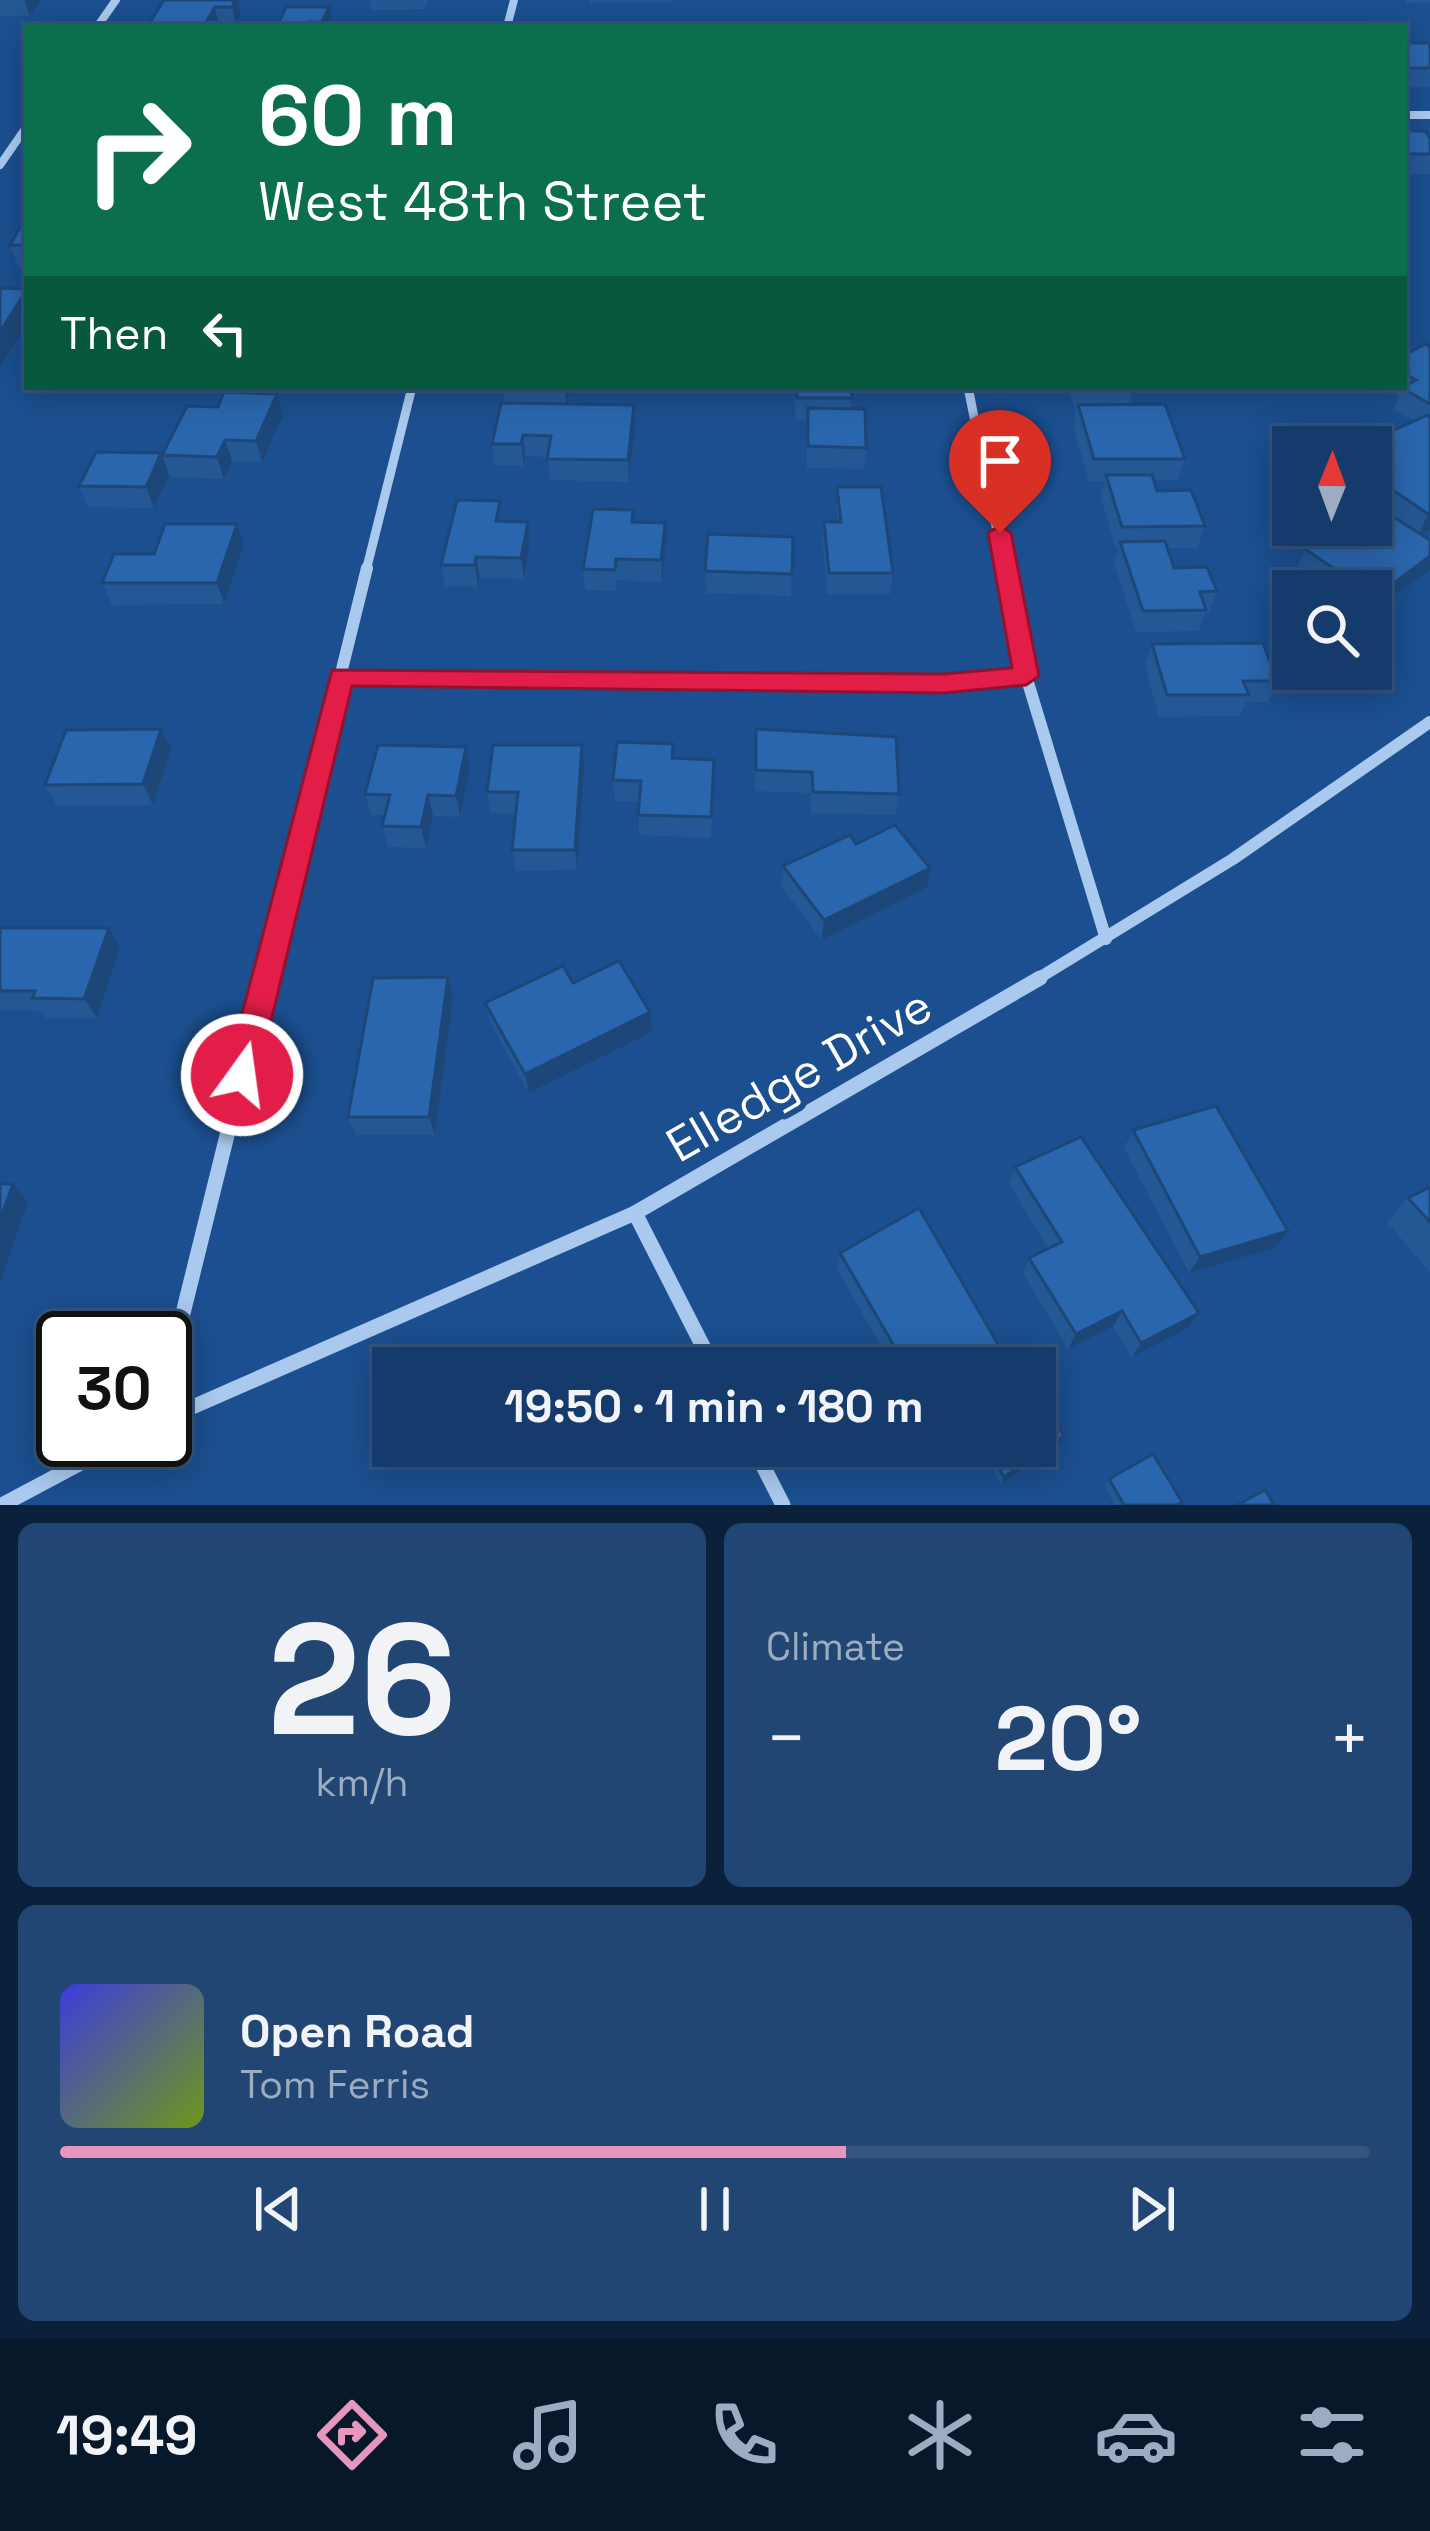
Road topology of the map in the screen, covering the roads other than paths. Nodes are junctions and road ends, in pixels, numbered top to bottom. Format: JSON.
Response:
{"nodes":[{"id":1,"x":24,"y":131,"type":"edge"},
{"id":2,"x":0,"y":165,"type":"edge"},
{"id":3,"x":411,"y":390,"type":"edge"},
{"id":4,"x":969,"y":390,"type":"edge"},
{"id":5,"x":341,"y":676,"type":"junction"},
{"id":6,"x":1026,"y":676,"type":"junction"},
{"id":7,"x":1430,"y":722,"type":"edge"},
{"id":8,"x":1106,"y":939,"type":"junction"},
{"id":9,"x":635,"y":1213,"type":"junction"},
{"id":10,"x":184,"y":1311,"type":"edge"},
{"id":11,"x":703,"y":1347,"type":"edge"},
{"id":12,"x":192,"y":1407,"type":"edge"},
{"id":13,"x":73,"y":1467,"type":"edge"},
{"id":14,"x":764,"y":1467,"type":"edge"},
{"id":15,"x":2,"y":1505,"type":"edge"},
{"id":16,"x":783,"y":1505,"type":"edge"}],
"edges":[{"from":1,"to":2,"type":"street"},
{"from":3,"to":5,"type":"street"},
{"from":4,"to":6,"type":"street"},
{"from":5,"to":6,"type":"street"},
{"from":5,"to":10,"type":"street"},
{"from":6,"to":8,"type":"street"},
{"from":7,"to":8,"type":"street","name":"Elledge Drive"},
{"from":8,"to":9,"type":"street","name":"Elledge Drive"},
{"from":9,"to":11,"type":"street"},
{"from":9,"to":12,"type":"street","name":"Elledge Drive"},
{"from":13,"to":15,"type":"street"},
{"from":14,"to":16,"type":"street"}]}
